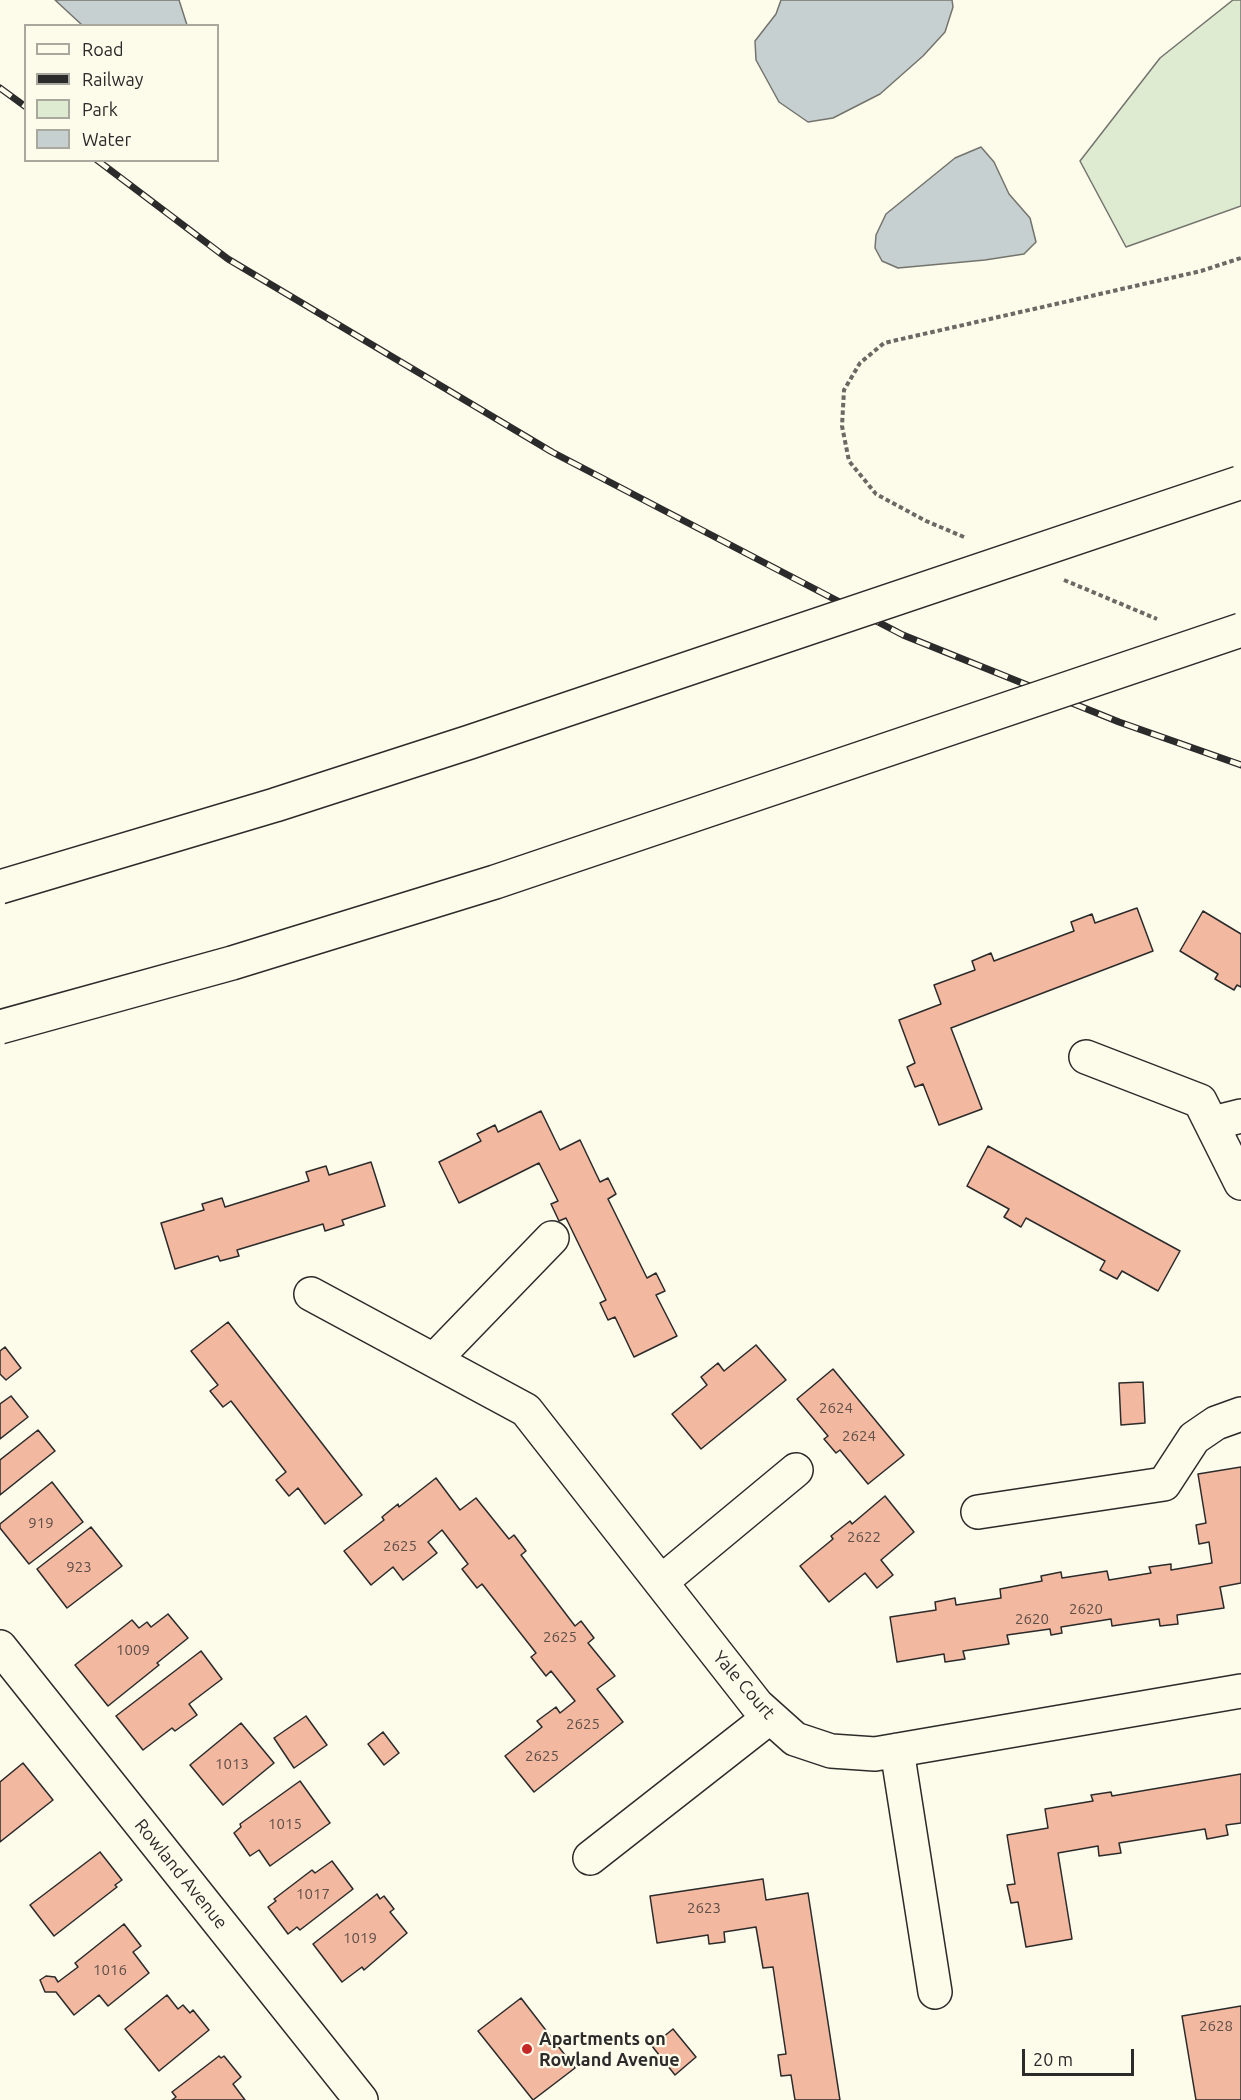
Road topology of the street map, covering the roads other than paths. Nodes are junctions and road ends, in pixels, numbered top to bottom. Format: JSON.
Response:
{"nodes":[{"id":1,"x":1239,"y":483,"type":"dead end"},
{"id":2,"x":1241,"y":630,"type":"edge"},
{"id":3,"x":0,"y":887,"type":"edge"},
{"id":4,"x":0,"y":1027,"type":"edge"},
{"id":5,"x":1086,"y":1057,"type":"dead end"},
{"id":6,"x":1218,"y":1113,"type":"edge"},
{"id":7,"x":1241,"y":1183,"type":"edge"},
{"id":8,"x":552,"y":1238,"type":"dead end"},
{"id":9,"x":311,"y":1293,"type":"dead end"},
{"id":10,"x":435,"y":1359,"type":"junction"},
{"id":11,"x":1241,"y":1414,"type":"edge"},
{"id":12,"x":796,"y":1470,"type":"dead end"},
{"id":13,"x":978,"y":1512,"type":"dead end"},
{"id":14,"x":661,"y":1582,"type":"junction"},
{"id":15,"x":0,"y":1647,"type":"edge"},
{"id":16,"x":1241,"y":1691,"type":"edge"},
{"id":17,"x":770,"y":1717,"type":"junction"},
{"id":18,"x":897,"y":1750,"type":"junction"},
{"id":19,"x":590,"y":1858,"type":"dead end"},
{"id":20,"x":934,"y":1992,"type":"dead end"},
{"id":21,"x":361,"y":2100,"type":"edge"}],
"edges":[{"from":1,"to":3,"type":"main road","bridge":true},
{"from":2,"to":4,"type":"main road","bridge":true},
{"from":5,"to":6,"type":"main road"},
{"from":6,"to":7,"type":"main road"},
{"from":8,"to":10,"type":"main road"},
{"from":9,"to":10,"type":"main road","name":"Yale Court"},
{"from":10,"to":14,"type":"main road","name":"Yale Court"},
{"from":11,"to":13,"type":"main road"},
{"from":12,"to":14,"type":"main road"},
{"from":14,"to":17,"type":"main road","name":"Yale Court"},
{"from":15,"to":21,"type":"main road","name":"Rowland Avenue"},
{"from":16,"to":18,"type":"main road","name":"Yale Court"},
{"from":17,"to":18,"type":"main road","name":"Yale Court"},
{"from":17,"to":19,"type":"main road"},
{"from":18,"to":20,"type":"main road"}]}
